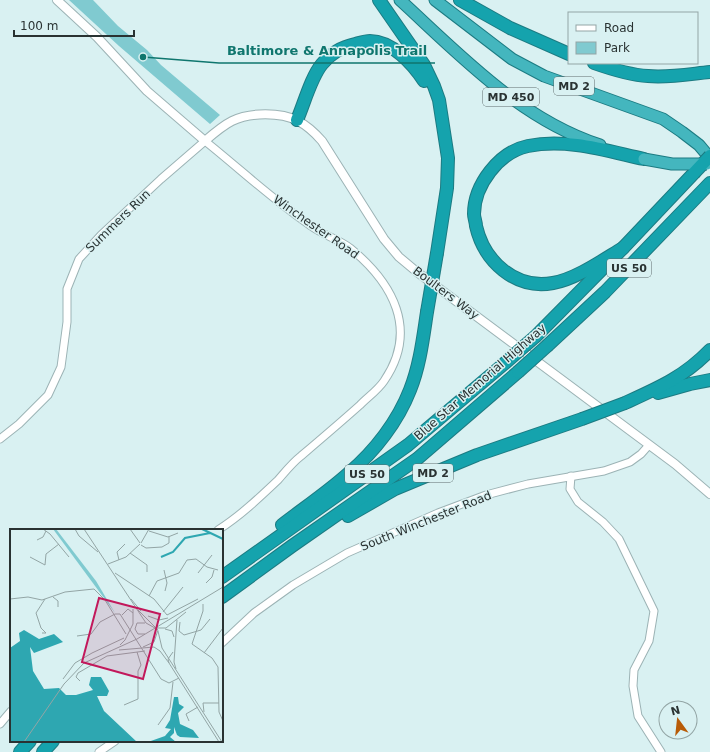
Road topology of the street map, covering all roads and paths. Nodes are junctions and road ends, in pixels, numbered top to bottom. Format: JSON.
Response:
{"nodes":[{"id":1,"x":57,"y":0,"type":"edge"},
{"id":2,"x":379,"y":0,"type":"edge"},
{"id":3,"x":400,"y":0,"type":"edge"},
{"id":4,"x":435,"y":0,"type":"edge"},
{"id":5,"x":460,"y":0,"type":"edge"},
{"id":6,"x":568,"y":54,"type":"edge"},
{"id":7,"x":597,"y":64,"type":"edge"},
{"id":8,"x":710,"y":72,"type":"edge"},
{"id":9,"x":297,"y":120,"type":"junction"},
{"id":10,"x":443,"y":120,"type":"junction"},
{"id":11,"x":204,"y":141,"type":"junction"},
{"id":12,"x":710,"y":157,"type":"edge"},
{"id":13,"x":644,"y":159,"type":"junction"},
{"id":14,"x":710,"y":164,"type":"edge"},
{"id":15,"x":708,"y":186,"type":"edge"},
{"id":16,"x":623,"y":248,"type":"junction"},
{"id":17,"x":710,"y":350,"type":"edge"},
{"id":18,"x":710,"y":380,"type":"edge"},
{"id":19,"x":624,"y":403,"type":"junction"},
{"id":20,"x":0,"y":439,"type":"edge"},
{"id":21,"x":649,"y":445,"type":"junction"},
{"id":22,"x":571,"y":476,"type":"junction"},
{"id":23,"x":710,"y":494,"type":"edge"},
{"id":24,"x":219,"y":529,"type":"edge"},
{"id":25,"x":292,"y":546,"type":"junction"},
{"id":26,"x":223,"y":571,"type":"edge"},
{"id":27,"x":223,"y":576,"type":"edge"},
{"id":28,"x":223,"y":596,"type":"edge"},
{"id":29,"x":223,"y":642,"type":"edge"},
{"id":30,"x":10,"y":712,"type":"edge"},
{"id":31,"x":0,"y":724,"type":"edge"},
{"id":32,"x":29,"y":742,"type":"edge"},
{"id":33,"x":52,"y":742,"type":"edge"},
{"id":34,"x":114,"y":742,"type":"edge"},
{"id":35,"x":20,"y":752,"type":"edge"},
{"id":36,"x":43,"y":752,"type":"edge"},
{"id":37,"x":99,"y":752,"type":"edge"},
{"id":38,"x":661,"y":752,"type":"edge"}],
"edges":[{"from":1,"to":11,"type":"street","name":"Winchester Road"},
{"from":2,"to":10,"type":"highway"},
{"from":3,"to":13,"type":"highway","number":"MD 450"},
{"from":4,"to":12,"type":"highway","number":"MD 2"},
{"from":5,"to":6,"type":"highway"},
{"from":7,"to":8,"type":"highway"},
{"from":9,"to":10,"type":"highway"},
{"from":9,"to":11,"type":"street","name":"Boulters Way"},
{"from":9,"to":21,"type":"street","name":"Boulters Way"},
{"from":10,"to":26,"type":"highway","bridge":true},
{"from":11,"to":20,"type":"street","name":"Summers Run"},
{"from":11,"to":24,"type":"street","name":"Winchester Road"},
{"from":12,"to":16,"type":"highway","name":"Blue Star Memorial Highway","number":"US 50","bridge":true},
{"from":13,"to":14,"type":"highway","number":"MD 450","bridge":true},
{"from":13,"to":16,"type":"highway"},
{"from":15,"to":25,"type":"highway","name":"Blue Star Memorial Highway","number":"US 50","bridge":true},
{"from":16,"to":27,"type":"highway","name":"Blue Star Memorial Highway","number":"US 50","bridge":true},
{"from":17,"to":19,"type":"highway","number":"MD 2"},
{"from":18,"to":19,"type":"highway"},
{"from":19,"to":25,"type":"highway","number":"MD 2","bridge":true},
{"from":21,"to":22,"type":"street","name":"South Winchester Road"},
{"from":21,"to":23,"type":"street","name":"Boulters Way"},
{"from":22,"to":29,"type":"street","name":"South Winchester Road"},
{"from":22,"to":38,"type":"street"},
{"from":25,"to":28,"type":"highway","name":"Blue Star Memorial Highway","number":"US 50"},
{"from":30,"to":31,"type":"street"},
{"from":32,"to":35,"type":"highway"},
{"from":33,"to":36,"type":"highway"},
{"from":34,"to":37,"type":"street"}]}
